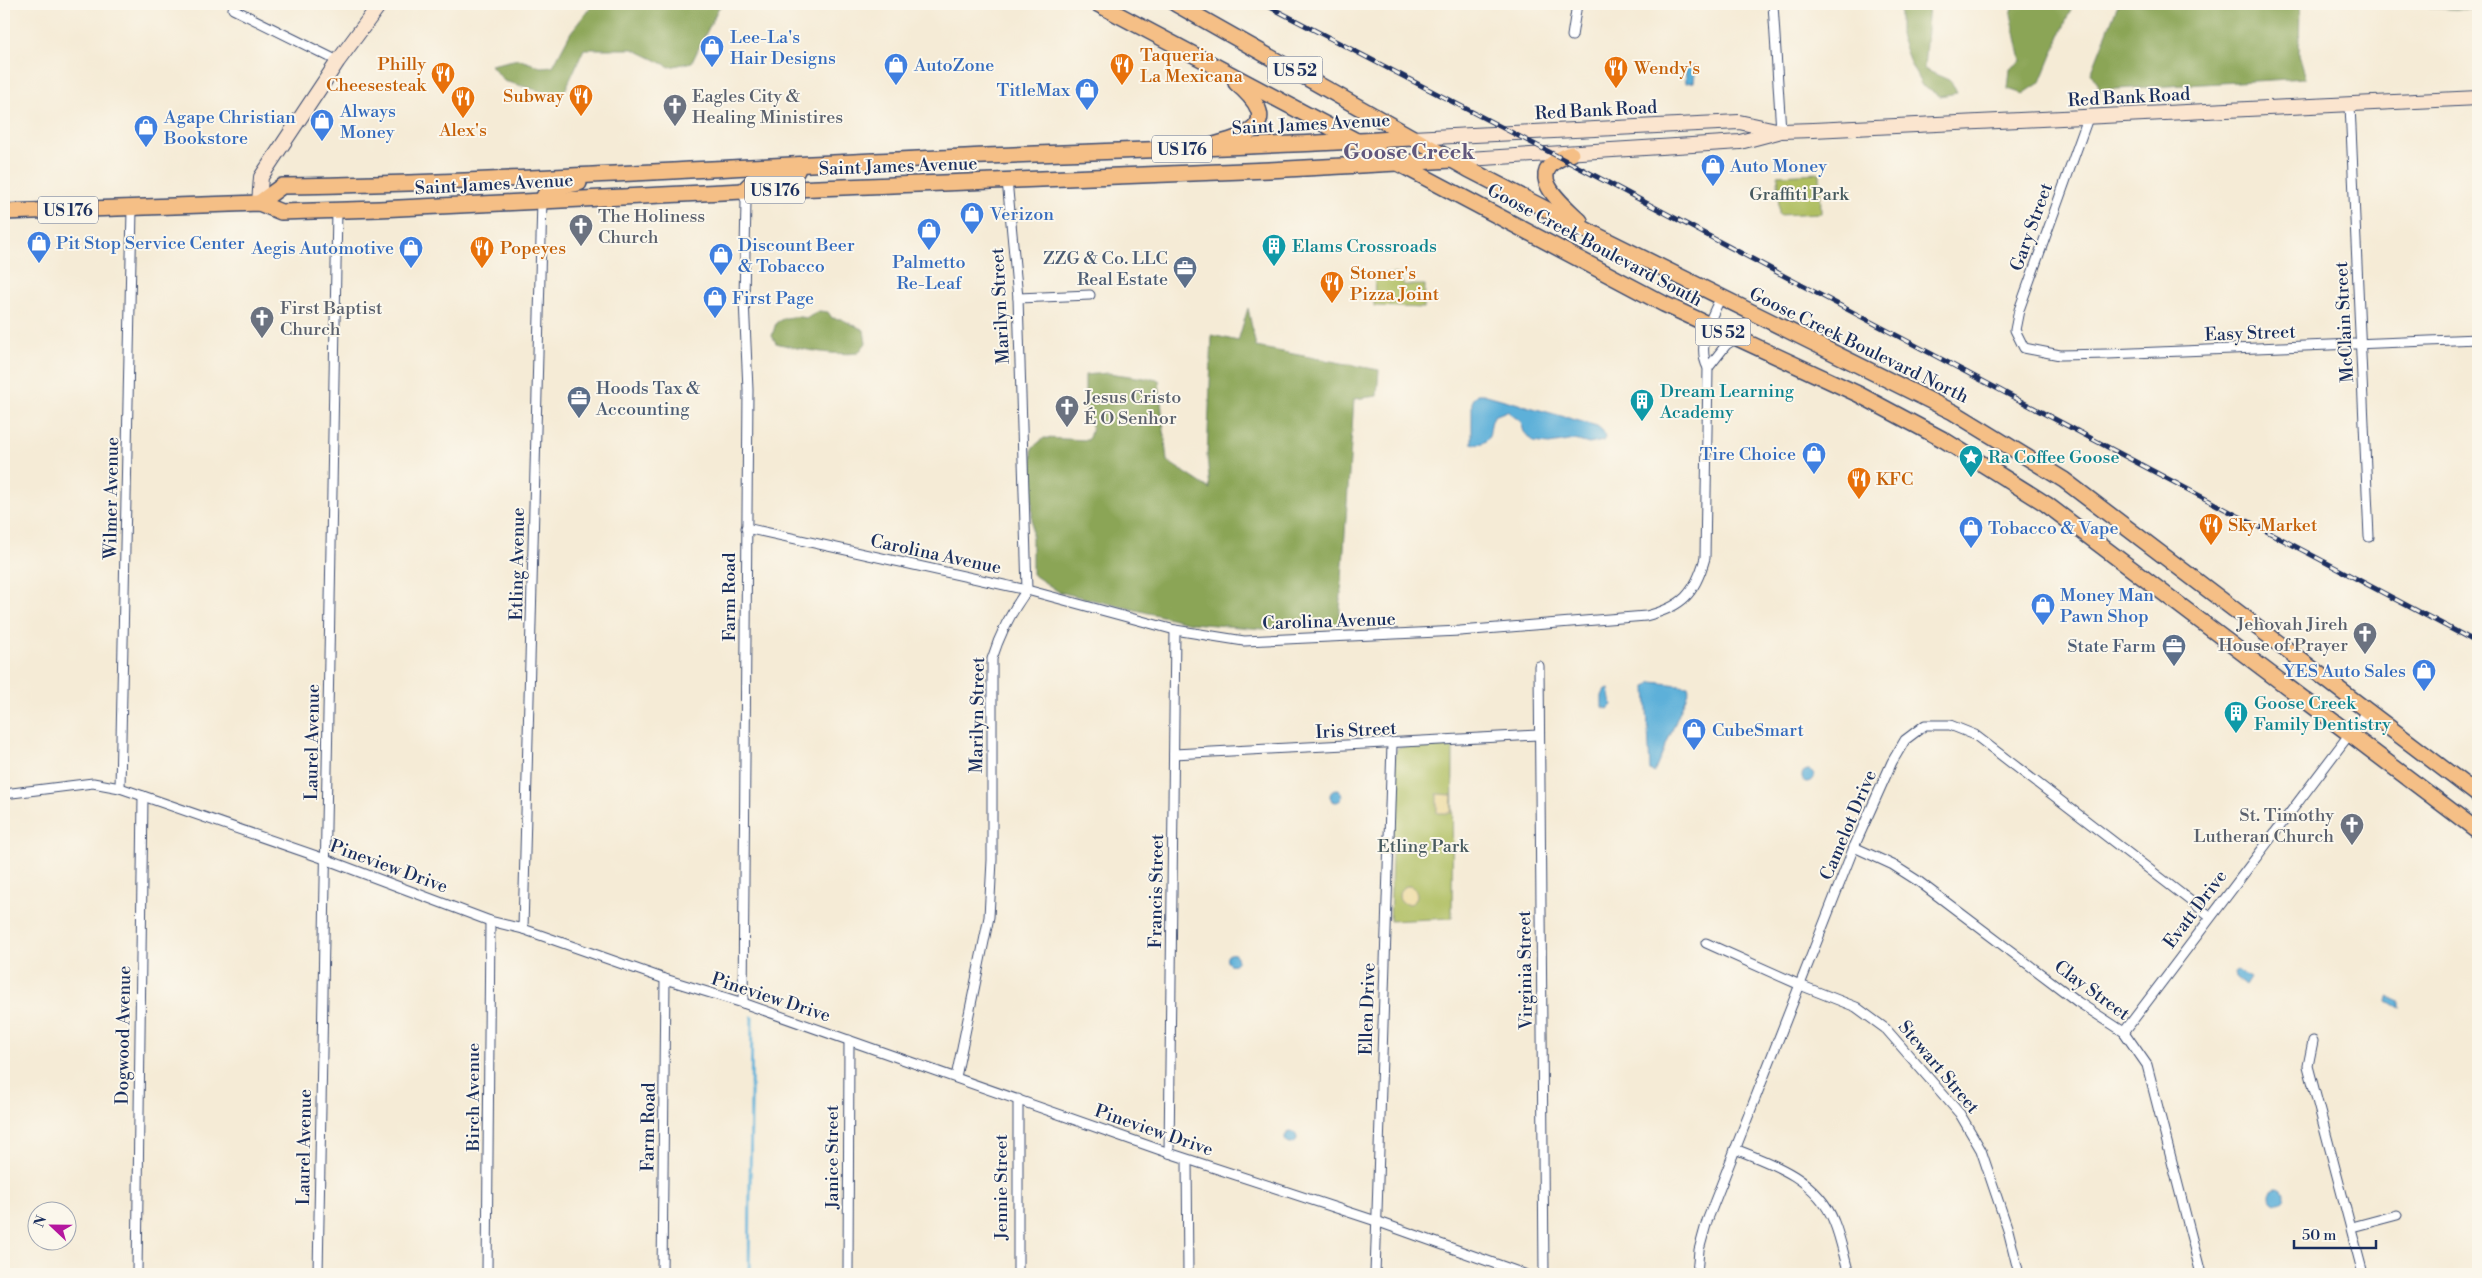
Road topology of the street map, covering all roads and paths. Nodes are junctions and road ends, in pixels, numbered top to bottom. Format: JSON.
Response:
{"nodes":[{"id":1,"x":380,"y":4,"type":"edge"},
{"id":2,"x":1098,"y":4,"type":"edge"},
{"id":3,"x":1176,"y":4,"type":"edge"},
{"id":4,"x":1577,"y":4,"type":"edge"},
{"id":5,"x":1774,"y":4,"type":"edge"},
{"id":6,"x":232,"y":9,"type":"dead end"},
{"id":7,"x":1572,"y":36,"type":"dead end"},
{"id":8,"x":338,"y":61,"type":"junction"},
{"id":9,"x":1218,"y":67,"type":"junction"},
{"id":10,"x":2478,"y":98,"type":"edge"},
{"id":11,"x":2350,"y":105,"type":"junction"},
{"id":12,"x":2088,"y":118,"type":"junction"},
{"id":13,"x":1781,"y":131,"type":"junction"},
{"id":14,"x":1412,"y":138,"type":"junction"},
{"id":15,"x":1358,"y":141,"type":"junction"},
{"id":16,"x":1203,"y":148,"type":"junction"},
{"id":17,"x":1571,"y":154,"type":"junction"},
{"id":18,"x":1452,"y":160,"type":"junction"},
{"id":19,"x":1398,"y":163,"type":"junction"},
{"id":20,"x":800,"y":164,"type":"junction"},
{"id":21,"x":600,"y":176,"type":"junction"},
{"id":22,"x":1007,"y":180,"type":"junction"},
{"id":23,"x":743,"y":191,"type":"junction"},
{"id":24,"x":542,"y":200,"type":"junction"},
{"id":25,"x":259,"y":203,"type":"junction"},
{"id":26,"x":132,"y":209,"type":"junction"},
{"id":27,"x":337,"y":210,"type":"junction"},
{"id":28,"x":4,"y":212,"type":"edge"},
{"id":29,"x":1596,"y":236,"type":"junction"},
{"id":30,"x":1090,"y":295,"type":"dead end"},
{"id":31,"x":1721,"y":297,"type":"junction"},
{"id":32,"x":1018,"y":298,"type":"junction"},
{"id":33,"x":1707,"y":324,"type":"junction"},
{"id":34,"x":1736,"y":338,"type":"junction"},
{"id":35,"x":2478,"y":339,"type":"edge"},
{"id":36,"x":2362,"y":345,"type":"junction"},
{"id":37,"x":2024,"y":348,"type":"joint"},
{"id":38,"x":1708,"y":368,"type":"junction"},
{"id":39,"x":746,"y":528,"type":"junction"},
{"id":40,"x":2369,"y":537,"type":"dead end"},
{"id":41,"x":1027,"y":590,"type":"junction"},
{"id":42,"x":1175,"y":630,"type":"junction"},
{"id":43,"x":1539,"y":666,"type":"dead end"},
{"id":44,"x":2367,"y":711,"type":"junction"},
{"id":45,"x":2349,"y":733,"type":"junction"},
{"id":46,"x":1538,"y":735,"type":"junction"},
{"id":47,"x":1392,"y":744,"type":"junction"},
{"id":48,"x":1174,"y":754,"type":"junction"},
{"id":49,"x":120,"y":788,"type":"junction"},
{"id":50,"x":4,"y":794,"type":"edge"},
{"id":51,"x":2478,"y":794,"type":"edge"},
{"id":52,"x":143,"y":796,"type":"junction"},
{"id":53,"x":2478,"y":831,"type":"edge"},
{"id":54,"x":1854,"y":847,"type":"junction"},
{"id":55,"x":325,"y":859,"type":"junction"},
{"id":56,"x":2210,"y":916,"type":"junction"},
{"id":57,"x":490,"y":921,"type":"junction"},
{"id":58,"x":523,"y":929,"type":"junction"},
{"id":59,"x":1706,"y":942,"type":"dead end"},
{"id":60,"x":665,"y":979,"type":"junction"},
{"id":61,"x":1800,"y":985,"type":"junction"},
{"id":62,"x":743,"y":1003,"type":"junction"},
{"id":63,"x":2124,"y":1032,"type":"junction"},
{"id":64,"x":849,"y":1040,"type":"junction"},
{"id":65,"x":2312,"y":1041,"type":"dead end"},
{"id":66,"x":956,"y":1078,"type":"junction"},
{"id":67,"x":1018,"y":1099,"type":"junction"},
{"id":68,"x":1735,"y":1149,"type":"junction"},
{"id":69,"x":1169,"y":1153,"type":"junction"},
{"id":70,"x":1187,"y":1160,"type":"junction"},
{"id":71,"x":2397,"y":1215,"type":"dead end"},
{"id":72,"x":1376,"y":1221,"type":"junction"},
{"id":73,"x":2352,"y":1227,"type":"junction"},
{"id":74,"x":136,"y":1274,"type":"edge"},
{"id":75,"x":318,"y":1274,"type":"edge"},
{"id":76,"x":487,"y":1274,"type":"edge"},
{"id":77,"x":662,"y":1274,"type":"edge"},
{"id":78,"x":848,"y":1274,"type":"edge"},
{"id":79,"x":1018,"y":1274,"type":"edge"},
{"id":80,"x":1188,"y":1274,"type":"edge"},
{"id":81,"x":1376,"y":1274,"type":"edge"},
{"id":82,"x":1524,"y":1274,"type":"edge"},
{"id":83,"x":1544,"y":1274,"type":"edge"},
{"id":84,"x":1696,"y":1274,"type":"edge"},
{"id":85,"x":1849,"y":1274,"type":"edge"},
{"id":86,"x":2019,"y":1274,"type":"edge"},
{"id":87,"x":2201,"y":1274,"type":"edge"},
{"id":88,"x":2363,"y":1274,"type":"edge"}],
"edges":[{"from":1,"to":8,"type":"main road"},
{"from":2,"to":9,"type":"main road","name":"Goose Creek Boulevard South","number":"US 52"},
{"from":3,"to":14,"type":"main road","name":"Goose Creek Boulevard North","number":"US 52"},
{"from":4,"to":7,"type":"street"},
{"from":5,"to":13,"type":"street"},
{"from":6,"to":8,"type":"street"},
{"from":8,"to":25,"type":"main road"},
{"from":9,"to":15,"type":"main road","name":"Goose Creek Boulevard South","number":"US 52"},
{"from":9,"to":16,"type":"main road"},
{"from":10,"to":11,"type":"main road","name":"Red Bank Road"},
{"from":11,"to":12,"type":"main road","name":"Red Bank Road"},
{"from":11,"to":36,"type":"street","name":"McClain Street"},
{"from":12,"to":13,"type":"main road","name":"Red Bank Road"},
{"from":12,"to":37,"type":"street","name":"Gary Street"},
{"from":13,"to":14,"type":"main road","name":"Red Bank Road"},
{"from":13,"to":17,"type":"main road","name":"Red Bank Road"},
{"from":14,"to":15,"type":"main road","name":"Saint James Avenue","number":"US 176"},
{"from":14,"to":18,"type":"main road","name":"Goose Creek Boulevard North","number":"US 52"},
{"from":15,"to":16,"type":"main road","name":"Saint James Avenue","number":"US 176"},
{"from":15,"to":19,"type":"main road","name":"Goose Creek Boulevard South","number":"US 52"},
{"from":16,"to":20,"type":"main road","name":"Saint James Avenue","number":"US 176"},
{"from":17,"to":18,"type":"main road","name":"Red Bank Road"},
{"from":17,"to":29,"type":"main road"},
{"from":18,"to":19,"type":"main road","name":"Saint James Avenue"},
{"from":18,"to":29,"type":"main road","name":"Goose Creek Boulevard North","number":"US 52"},
{"from":19,"to":22,"type":"main road","name":"Saint James Avenue","number":"US 176"},
{"from":19,"to":33,"type":"main road","name":"Goose Creek Boulevard South","number":"US 52"},
{"from":20,"to":21,"type":"main road","name":"Saint James Avenue","number":"US 176"},
{"from":20,"to":23,"type":"main road"},
{"from":21,"to":24,"type":"main road"},
{"from":21,"to":25,"type":"main road","name":"Saint James Avenue","number":"US 176"},
{"from":22,"to":23,"type":"main road","name":"Saint James Avenue","number":"US 176"},
{"from":22,"to":32,"type":"street","name":"Marilyn Street"},
{"from":23,"to":24,"type":"main road","name":"Saint James Avenue","number":"US 176"},
{"from":23,"to":39,"type":"street","name":"Farm Road"},
{"from":24,"to":27,"type":"main road","name":"Saint James Avenue","number":"US 176"},
{"from":24,"to":58,"type":"street","name":"Etling Avenue"},
{"from":25,"to":26,"type":"main road","name":"Saint James Avenue","number":"US 176"},
{"from":25,"to":27,"type":"main road","name":"Saint James Avenue","number":"US 176"},
{"from":26,"to":28,"type":"main road","name":"Saint James Avenue","number":"US 176"},
{"from":26,"to":49,"type":"street","name":"Wilmer Avenue"},
{"from":27,"to":55,"type":"street","name":"Laurel Avenue"},
{"from":29,"to":31,"type":"main road","name":"Goose Creek Boulevard North","number":"US 52"},
{"from":30,"to":32,"type":"street"},
{"from":31,"to":33,"type":"street","name":"Carolina Avenue"},
{"from":31,"to":44,"type":"main road","name":"Goose Creek Boulevard North","number":"US 52"},
{"from":32,"to":41,"type":"street","name":"Marilyn Street"},
{"from":33,"to":34,"type":"main road","name":"Goose Creek Boulevard South","number":"US 52"},
{"from":33,"to":38,"type":"street","name":"Carolina Avenue"},
{"from":34,"to":38,"type":"street"},
{"from":34,"to":45,"type":"main road","name":"Goose Creek Boulevard South","number":"US 52"},
{"from":35,"to":36,"type":"street","name":"Easy Street"},
{"from":36,"to":37,"type":"street","name":"Easy Street"},
{"from":36,"to":40,"type":"street","name":"McClain Street"},
{"from":38,"to":42,"type":"street","name":"Carolina Avenue"},
{"from":39,"to":41,"type":"street","name":"Carolina Avenue"},
{"from":39,"to":62,"type":"street","name":"Farm Road"},
{"from":41,"to":42,"type":"street","name":"Carolina Avenue"},
{"from":41,"to":66,"type":"street","name":"Marilyn Street"},
{"from":42,"to":48,"type":"street","name":"Francis Street"},
{"from":43,"to":46,"type":"street","name":"Virginia Street"},
{"from":44,"to":45,"type":"street","name":"Evatt Drive"},
{"from":44,"to":51,"type":"main road","name":"Goose Creek Boulevard North","number":"US 52"},
{"from":45,"to":53,"type":"main road","name":"Goose Creek Boulevard South","number":"US 52"},
{"from":45,"to":56,"type":"street","name":"Evatt Drive"},
{"from":46,"to":47,"type":"street","name":"Iris Street"},
{"from":46,"to":83,"type":"street","name":"Virginia Street"},
{"from":47,"to":48,"type":"street","name":"Iris Street"},
{"from":47,"to":72,"type":"street","name":"Ellen Drive"},
{"from":48,"to":69,"type":"street","name":"Francis Street"},
{"from":49,"to":50,"type":"street","name":"Pineview Drive"},
{"from":49,"to":52,"type":"street","name":"Pineview Drive"},
{"from":52,"to":55,"type":"street","name":"Pineview Drive"},
{"from":52,"to":74,"type":"street","name":"Dogwood Avenue"},
{"from":54,"to":56,"type":"street","name":"Camelot Drive"},
{"from":54,"to":61,"type":"street","name":"Camelot Drive"},
{"from":54,"to":63,"type":"street","name":"Clay Street"},
{"from":55,"to":57,"type":"street","name":"Pineview Drive"},
{"from":55,"to":75,"type":"street","name":"Laurel Avenue"},
{"from":56,"to":63,"type":"street","name":"Evatt Drive"},
{"from":57,"to":58,"type":"street","name":"Pineview Drive"},
{"from":57,"to":76,"type":"street","name":"Birch Avenue"},
{"from":58,"to":60,"type":"street","name":"Pineview Drive"},
{"from":59,"to":61,"type":"street","name":"Stewart Street"},
{"from":60,"to":62,"type":"street","name":"Pineview Drive"},
{"from":60,"to":77,"type":"street","name":"Farm Road"},
{"from":61,"to":68,"type":"street","name":"Camelot Drive"},
{"from":61,"to":86,"type":"street","name":"Stewart Street"},
{"from":62,"to":64,"type":"street","name":"Pineview Drive"},
{"from":63,"to":87,"type":"street","name":"Clay Street"},
{"from":64,"to":66,"type":"street","name":"Pineview Drive"},
{"from":64,"to":78,"type":"street","name":"Janice Street"},
{"from":65,"to":73,"type":"street"},
{"from":66,"to":67,"type":"street","name":"Pineview Drive"},
{"from":67,"to":69,"type":"street","name":"Pineview Drive"},
{"from":67,"to":79,"type":"street","name":"Jennie Street"},
{"from":68,"to":84,"type":"street","name":"Camelot Drive"},
{"from":68,"to":85,"type":"street"},
{"from":69,"to":70,"type":"street","name":"Pineview Drive"},
{"from":70,"to":72,"type":"street","name":"Pineview Drive"},
{"from":70,"to":80,"type":"street"},
{"from":71,"to":73,"type":"street"},
{"from":72,"to":81,"type":"street","name":"Ellen Drive"},
{"from":72,"to":82,"type":"street","name":"Pineview Drive"},
{"from":73,"to":88,"type":"street"}]}
